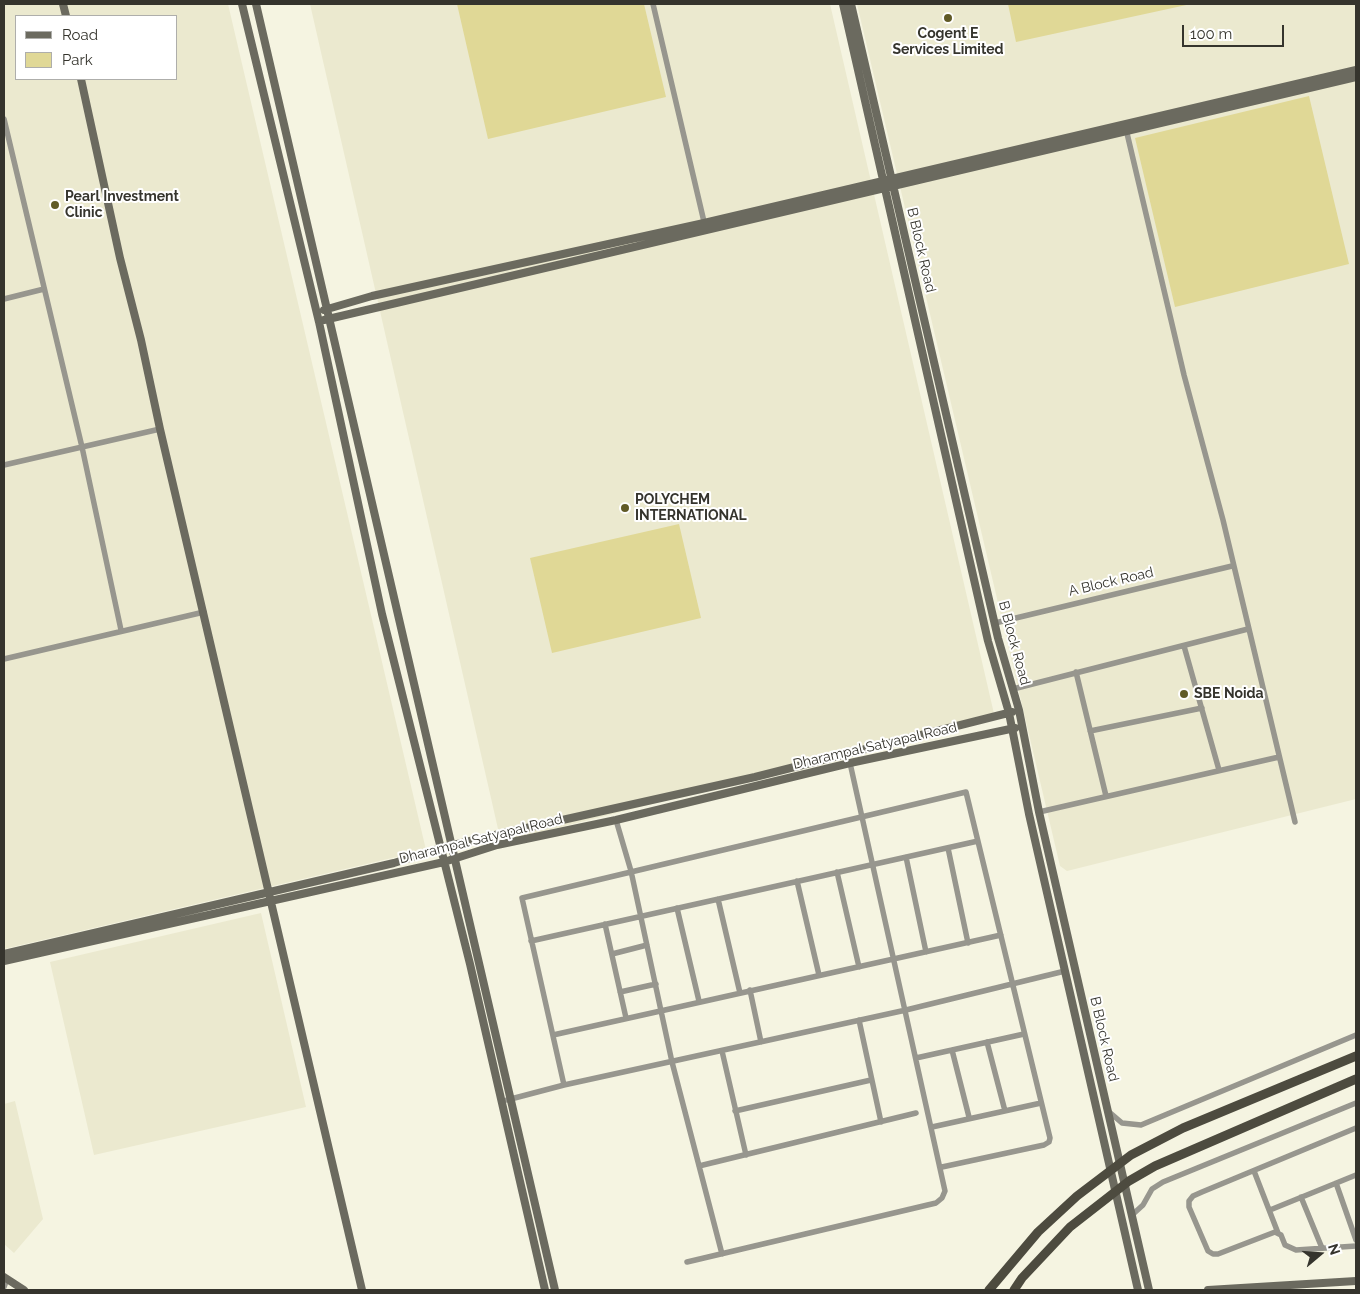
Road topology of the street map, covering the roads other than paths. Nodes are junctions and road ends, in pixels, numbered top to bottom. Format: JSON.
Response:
{"nodes":[{"id":1,"x":242,"y":4,"type":"edge"},
{"id":2,"x":256,"y":4,"type":"edge"},
{"id":3,"x":653,"y":4,"type":"edge"},
{"id":4,"x":843,"y":4,"type":"edge"},
{"id":5,"x":851,"y":4,"type":"edge"},
{"id":6,"x":1356,"y":70,"type":"edge"},
{"id":7,"x":1356,"y":78,"type":"edge"},
{"id":8,"x":81,"y":80,"type":"edge"},
{"id":9,"x":4,"y":119,"type":"edge"},
{"id":10,"x":1126,"y":128,"type":"junction"},
{"id":11,"x":889,"y":183,"type":"junction"},
{"id":12,"x":705,"y":227,"type":"junction"},
{"id":13,"x":44,"y":289,"type":"junction"},
{"id":14,"x":4,"y":299,"type":"edge"},
{"id":15,"x":326,"y":310,"type":"junction"},
{"id":16,"x":316,"y":312,"type":"junction"},
{"id":17,"x":329,"y":318,"type":"junction"},
{"id":18,"x":318,"y":322,"type":"junction"},
{"id":19,"x":160,"y":429,"type":"junction"},
{"id":20,"x":82,"y":447,"type":"junction"},
{"id":21,"x":4,"y":465,"type":"edge"},
{"id":22,"x":1232,"y":566,"type":"junction"},
{"id":23,"x":204,"y":612,"type":"junction"},
{"id":24,"x":995,"y":623,"type":"junction"},
{"id":25,"x":1248,"y":629,"type":"junction"},
{"id":26,"x":121,"y":630,"type":"junction"},
{"id":27,"x":1184,"y":646,"type":"junction"},
{"id":28,"x":4,"y":659,"type":"edge"},
{"id":29,"x":1076,"y":672,"type":"junction"},
{"id":30,"x":1013,"y":689,"type":"junction"},
{"id":31,"x":1202,"y":708,"type":"junction"},
{"id":32,"x":1019,"y":710,"type":"junction"},
{"id":33,"x":1009,"y":713,"type":"junction"},
{"id":34,"x":1022,"y":727,"type":"junction"},
{"id":35,"x":1012,"y":728,"type":"junction"},
{"id":36,"x":1090,"y":730,"type":"junction"},
{"id":37,"x":1279,"y":757,"type":"junction"},
{"id":38,"x":850,"y":763,"type":"junction"},
{"id":39,"x":1219,"y":770,"type":"junction"},
{"id":40,"x":1106,"y":796,"type":"junction"},
{"id":41,"x":1039,"y":812,"type":"junction"},
{"id":42,"x":861,"y":817,"type":"junction"},
{"id":43,"x":616,"y":820,"type":"junction"},
{"id":44,"x":1295,"y":822,"type":"dead end"},
{"id":45,"x":978,"y":841,"type":"junction"},
{"id":46,"x":451,"y":846,"type":"junction"},
{"id":47,"x":441,"y":848,"type":"junction"},
{"id":48,"x":948,"y":848,"type":"junction"},
{"id":49,"x":906,"y":857,"type":"junction"},
{"id":50,"x":454,"y":858,"type":"junction"},
{"id":51,"x":444,"y":862,"type":"junction"},
{"id":52,"x":872,"y":864,"type":"junction"},
{"id":53,"x":631,"y":871,"type":"junction"},
{"id":54,"x":837,"y":872,"type":"junction"},
{"id":55,"x":796,"y":881,"type":"junction"},
{"id":56,"x":270,"y":896,"type":"junction"},
{"id":57,"x":718,"y":899,"type":"junction"},
{"id":58,"x":677,"y":908,"type":"junction"},
{"id":59,"x":640,"y":916,"type":"junction"},
{"id":60,"x":605,"y":924,"type":"junction"},
{"id":61,"x":1001,"y":935,"type":"junction"},
{"id":62,"x":531,"y":941,"type":"junction"},
{"id":63,"x":968,"y":943,"type":"junction"},
{"id":64,"x":647,"y":945,"type":"junction"},
{"id":65,"x":926,"y":952,"type":"junction"},
{"id":66,"x":4,"y":954,"type":"edge"},
{"id":67,"x":612,"y":954,"type":"junction"},
{"id":68,"x":894,"y":959,"type":"junction"},
{"id":69,"x":4,"y":961,"type":"edge"},
{"id":70,"x":859,"y":967,"type":"junction"},
{"id":71,"x":1065,"y":971,"type":"junction"},
{"id":72,"x":819,"y":976,"type":"junction"},
{"id":73,"x":1012,"y":983,"type":"junction"},
{"id":74,"x":656,"y":984,"type":"junction"},
{"id":75,"x":750,"y":990,"type":"junction"},
{"id":76,"x":620,"y":992,"type":"junction"},
{"id":77,"x":740,"y":992,"type":"junction"},
{"id":78,"x":699,"y":1001,"type":"junction"},
{"id":79,"x":662,"y":1010,"type":"junction"},
{"id":80,"x":906,"y":1010,"type":"junction"},
{"id":81,"x":626,"y":1018,"type":"junction"},
{"id":82,"x":859,"y":1020,"type":"junction"},
{"id":83,"x":1024,"y":1034,"type":"junction"},
{"id":84,"x":1356,"y":1035,"type":"edge"},
{"id":85,"x":554,"y":1036,"type":"junction"},
{"id":86,"x":761,"y":1042,"type":"junction"},
{"id":87,"x":987,"y":1042,"type":"junction"},
{"id":88,"x":952,"y":1050,"type":"junction"},
{"id":89,"x":722,"y":1051,"type":"junction"},
{"id":90,"x":1356,"y":1056,"type":"edge"},
{"id":91,"x":916,"y":1058,"type":"junction"},
{"id":92,"x":672,"y":1062,"type":"junction"},
{"id":93,"x":1356,"y":1079,"type":"edge"},
{"id":94,"x":872,"y":1080,"type":"junction"},
{"id":95,"x":564,"y":1085,"type":"junction"},
{"id":96,"x":511,"y":1099,"type":"junction"},
{"id":97,"x":501,"y":1102,"type":"junction"},
{"id":98,"x":1041,"y":1103,"type":"junction"},
{"id":99,"x":1356,"y":1103,"type":"edge"},
{"id":100,"x":1005,"y":1110,"type":"junction"},
{"id":101,"x":735,"y":1111,"type":"junction"},
{"id":102,"x":1108,"y":1111,"type":"junction"},
{"id":103,"x":916,"y":1114,"type":"dead end"},
{"id":104,"x":969,"y":1117,"type":"junction"},
{"id":105,"x":881,"y":1122,"type":"junction"},
{"id":106,"x":932,"y":1127,"type":"junction"},
{"id":107,"x":1356,"y":1128,"type":"edge"},
{"id":108,"x":746,"y":1155,"type":"junction"},
{"id":109,"x":698,"y":1166,"type":"junction"},
{"id":110,"x":942,"y":1167,"type":"junction"},
{"id":111,"x":1254,"y":1171,"type":"junction"},
{"id":112,"x":1356,"y":1175,"type":"edge"},
{"id":113,"x":1336,"y":1183,"type":"junction"},
{"id":114,"x":1301,"y":1197,"type":"junction"},
{"id":115,"x":1270,"y":1210,"type":"junction"},
{"id":116,"x":1132,"y":1215,"type":"junction"},
{"id":117,"x":1278,"y":1232,"type":"junction"},
{"id":118,"x":1356,"y":1240,"type":"edge"},
{"id":119,"x":1356,"y":1246,"type":"edge"},
{"id":120,"x":1322,"y":1248,"type":"junction"},
{"id":121,"x":722,"y":1254,"type":"junction"},
{"id":122,"x":687,"y":1262,"type":"dead end"},
{"id":123,"x":5,"y":1278,"type":"edge"},
{"id":124,"x":1356,"y":1281,"type":"edge"},
{"id":125,"x":4,"y":1287,"type":"edge"},
{"id":126,"x":24,"y":1290,"type":"edge"},
{"id":127,"x":362,"y":1290,"type":"edge"},
{"id":128,"x":545,"y":1290,"type":"edge"},
{"id":129,"x":555,"y":1290,"type":"edge"},
{"id":130,"x":989,"y":1290,"type":"edge"},
{"id":131,"x":1014,"y":1290,"type":"edge"},
{"id":132,"x":1138,"y":1290,"type":"edge"},
{"id":133,"x":1149,"y":1290,"type":"edge"},
{"id":134,"x":1208,"y":1290,"type":"edge"}],
"edges":[{"from":1,"to":16,"type":"street"},
{"from":2,"to":15,"type":"street"},
{"from":3,"to":12,"type":"street"},
{"from":4,"to":11,"type":"street","name":"B Block Road"},
{"from":5,"to":11,"type":"street","name":"B Block Road"},
{"from":6,"to":10,"type":"street"},
{"from":7,"to":10,"type":"street"},
{"from":8,"to":19,"type":"street"},
{"from":9,"to":13,"type":"street"},
{"from":10,"to":11,"type":"street"},
{"from":10,"to":22,"type":"street"},
{"from":11,"to":12,"type":"street"},
{"from":11,"to":24,"type":"street","name":"B Block Road"},
{"from":11,"to":33,"type":"street","name":"B Block Road"},
{"from":12,"to":15,"type":"street"},
{"from":12,"to":17,"type":"street"},
{"from":13,"to":14,"type":"street"},
{"from":13,"to":20,"type":"street"},
{"from":15,"to":16,"type":"street"},
{"from":15,"to":17,"type":"street"},
{"from":16,"to":18,"type":"street"},
{"from":17,"to":18,"type":"street"},
{"from":17,"to":46,"type":"street"},
{"from":18,"to":47,"type":"street"},
{"from":19,"to":20,"type":"street"},
{"from":19,"to":23,"type":"street"},
{"from":20,"to":21,"type":"street"},
{"from":20,"to":26,"type":"street"},
{"from":22,"to":24,"type":"street","name":"A Block Road"},
{"from":22,"to":25,"type":"street"},
{"from":23,"to":26,"type":"street"},
{"from":23,"to":56,"type":"street"},
{"from":24,"to":30,"type":"street","name":"B Block Road"},
{"from":25,"to":27,"type":"street"},
{"from":25,"to":37,"type":"street"},
{"from":26,"to":28,"type":"street"},
{"from":27,"to":29,"type":"street"},
{"from":27,"to":31,"type":"street"},
{"from":29,"to":30,"type":"street"},
{"from":29,"to":36,"type":"street"},
{"from":30,"to":32,"type":"street","name":"B Block Road"},
{"from":31,"to":36,"type":"street"},
{"from":31,"to":39,"type":"street"},
{"from":32,"to":33,"type":"street","name":"Dharampal Satyapal Road"},
{"from":32,"to":34,"type":"street","name":"B Block Road"},
{"from":33,"to":35,"type":"street","name":"B Block Road"},
{"from":33,"to":46,"type":"street","name":"Dharampal Satyapal Road"},
{"from":34,"to":35,"type":"street","name":"Dharampal Satyapal Road"},
{"from":34,"to":41,"type":"street","name":"B Block Road"},
{"from":35,"to":38,"type":"street","name":"Dharampal Satyapal Road"},
{"from":35,"to":71,"type":"street","name":"B Block Road"},
{"from":36,"to":40,"type":"street"},
{"from":37,"to":39,"type":"street"},
{"from":37,"to":44,"type":"street"},
{"from":38,"to":42,"type":"street"},
{"from":38,"to":43,"type":"street","name":"Dharampal Satyapal Road"},
{"from":39,"to":40,"type":"street"},
{"from":40,"to":41,"type":"street"},
{"from":41,"to":102,"type":"street","name":"B Block Road"},
{"from":42,"to":45,"type":"street"},
{"from":42,"to":52,"type":"street"},
{"from":42,"to":53,"type":"street"},
{"from":43,"to":50,"type":"street","name":"Dharampal Satyapal Road"},
{"from":43,"to":53,"type":"street"},
{"from":45,"to":48,"type":"street"},
{"from":45,"to":61,"type":"street"},
{"from":46,"to":47,"type":"street","name":"Dharampal Satyapal Road"},
{"from":46,"to":50,"type":"street"},
{"from":47,"to":51,"type":"street"},
{"from":47,"to":56,"type":"street","name":"Dharampal Satyapal Road"},
{"from":48,"to":49,"type":"street"},
{"from":48,"to":63,"type":"street"},
{"from":49,"to":52,"type":"street"},
{"from":49,"to":65,"type":"street"},
{"from":50,"to":51,"type":"street","name":"Dharampal Satyapal Road"},
{"from":50,"to":96,"type":"street"},
{"from":51,"to":56,"type":"street","name":"Dharampal Satyapal Road"},
{"from":51,"to":97,"type":"street"},
{"from":52,"to":54,"type":"street"},
{"from":52,"to":68,"type":"street"},
{"from":53,"to":59,"type":"street"},
{"from":53,"to":62,"type":"street"},
{"from":54,"to":55,"type":"street"},
{"from":54,"to":70,"type":"street"},
{"from":55,"to":57,"type":"street"},
{"from":55,"to":72,"type":"street"},
{"from":56,"to":66,"type":"street","name":"Dharampal Satyapal Road"},
{"from":56,"to":69,"type":"street","name":"Dharampal Satyapal Road"},
{"from":56,"to":127,"type":"street"},
{"from":57,"to":58,"type":"street"},
{"from":57,"to":77,"type":"street"},
{"from":58,"to":59,"type":"street"},
{"from":58,"to":78,"type":"street"},
{"from":59,"to":60,"type":"street"},
{"from":59,"to":64,"type":"street"},
{"from":60,"to":62,"type":"street"},
{"from":60,"to":67,"type":"street"},
{"from":61,"to":63,"type":"street"},
{"from":61,"to":73,"type":"street"},
{"from":62,"to":85,"type":"street"},
{"from":63,"to":65,"type":"street"},
{"from":64,"to":67,"type":"street"},
{"from":64,"to":74,"type":"street"},
{"from":65,"to":68,"type":"street"},
{"from":67,"to":76,"type":"street"},
{"from":68,"to":70,"type":"street"},
{"from":68,"to":80,"type":"street"},
{"from":70,"to":72,"type":"street"},
{"from":71,"to":73,"type":"street"},
{"from":71,"to":132,"type":"street","name":"B Block Road"},
{"from":72,"to":75,"type":"street"},
{"from":73,"to":80,"type":"street"},
{"from":73,"to":83,"type":"street"},
{"from":74,"to":76,"type":"street"},
{"from":74,"to":79,"type":"street"},
{"from":75,"to":77,"type":"street"},
{"from":75,"to":86,"type":"street"},
{"from":76,"to":81,"type":"street"},
{"from":77,"to":78,"type":"street"},
{"from":78,"to":79,"type":"street"},
{"from":79,"to":81,"type":"street"},
{"from":79,"to":92,"type":"street"},
{"from":80,"to":82,"type":"street"},
{"from":80,"to":91,"type":"street"},
{"from":81,"to":85,"type":"street"},
{"from":82,"to":86,"type":"street"},
{"from":82,"to":94,"type":"street"},
{"from":83,"to":87,"type":"street"},
{"from":83,"to":98,"type":"street"},
{"from":84,"to":102,"type":"street"},
{"from":85,"to":95,"type":"street"},
{"from":86,"to":89,"type":"street"},
{"from":87,"to":88,"type":"street"},
{"from":87,"to":100,"type":"street"},
{"from":88,"to":91,"type":"street"},
{"from":88,"to":104,"type":"street"},
{"from":89,"to":92,"type":"street"},
{"from":89,"to":101,"type":"street"},
{"from":90,"to":130,"type":"main road","bridge":true},
{"from":91,"to":106,"type":"street"},
{"from":92,"to":95,"type":"street"},
{"from":92,"to":109,"type":"street"},
{"from":93,"to":131,"type":"main road","bridge":true},
{"from":94,"to":101,"type":"street"},
{"from":94,"to":105,"type":"street"},
{"from":95,"to":96,"type":"street"},
{"from":96,"to":97,"type":"street"},
{"from":96,"to":129,"type":"street"},
{"from":97,"to":128,"type":"street"},
{"from":98,"to":100,"type":"street"},
{"from":98,"to":110,"type":"street"},
{"from":99,"to":116,"type":"street"},
{"from":100,"to":104,"type":"street"},
{"from":101,"to":108,"type":"street"},
{"from":102,"to":116,"type":"street","name":"B Block Road"},
{"from":103,"to":105,"type":"street"},
{"from":104,"to":106,"type":"street"},
{"from":105,"to":108,"type":"street"},
{"from":106,"to":110,"type":"street"},
{"from":107,"to":111,"type":"street"},
{"from":108,"to":109,"type":"street"},
{"from":109,"to":121,"type":"street"},
{"from":110,"to":121,"type":"street"},
{"from":111,"to":115,"type":"street"},
{"from":111,"to":117,"type":"street"},
{"from":112,"to":113,"type":"street"},
{"from":113,"to":114,"type":"street"},
{"from":113,"to":118,"type":"street"},
{"from":114,"to":115,"type":"street"},
{"from":114,"to":120,"type":"street"},
{"from":115,"to":117,"type":"street"},
{"from":116,"to":133,"type":"street","name":"B Block Road"},
{"from":117,"to":120,"type":"street"},
{"from":119,"to":120,"type":"street"},
{"from":121,"to":122,"type":"street"},
{"from":123,"to":125,"type":"street"},
{"from":123,"to":126,"type":"street"},
{"from":124,"to":134,"type":"street"}]}
